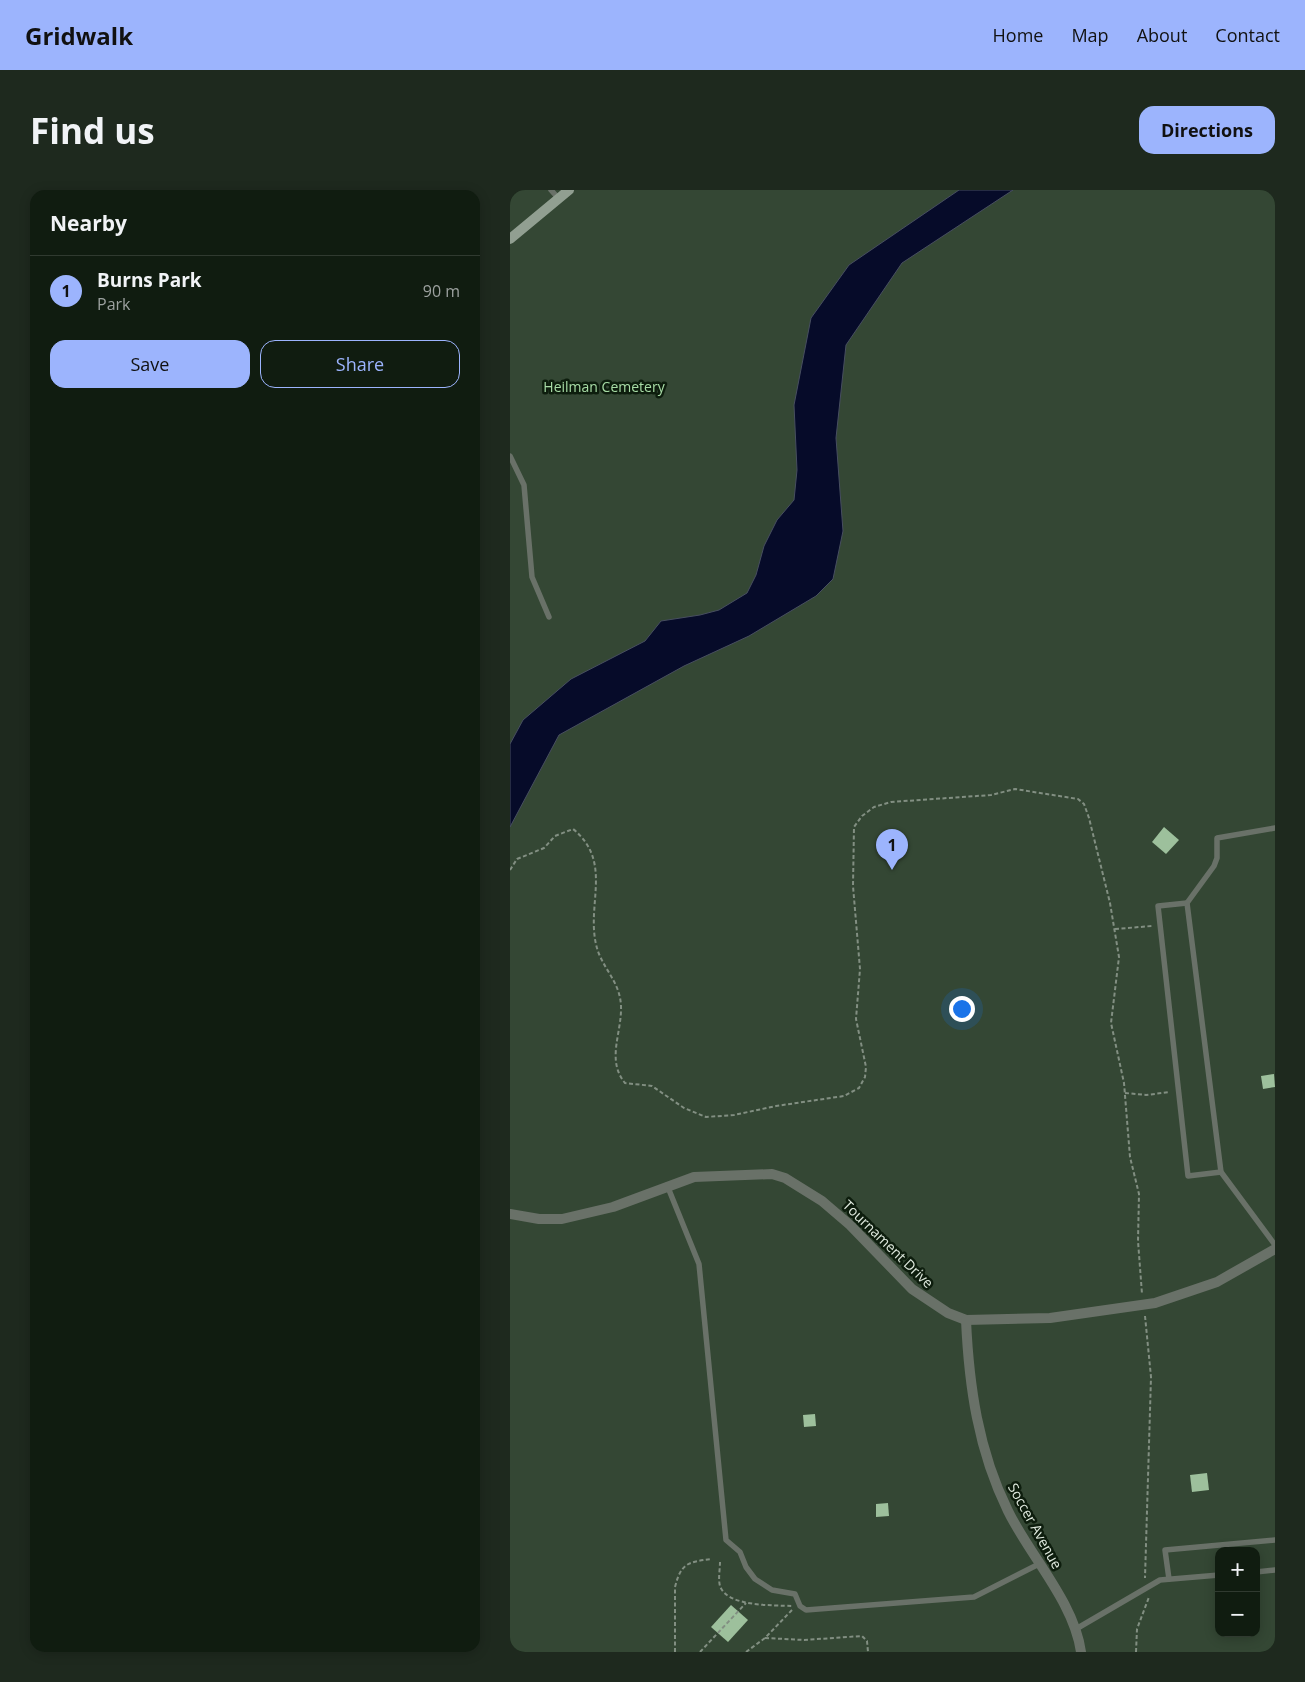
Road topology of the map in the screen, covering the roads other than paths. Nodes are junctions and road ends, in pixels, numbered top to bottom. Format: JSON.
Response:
{"nodes":[{"id":1,"x":551,"y":190,"type":"edge"},
{"id":2,"x":569,"y":190,"type":"edge"},
{"id":3,"x":559,"y":199,"type":"junction"},
{"id":4,"x":510,"y":239,"type":"edge"},
{"id":5,"x":510,"y":456,"type":"edge"},
{"id":6,"x":549,"y":617,"type":"dead end"},
{"id":7,"x":1275,"y":828,"type":"edge"},
{"id":8,"x":1187,"y":903,"type":"junction"},
{"id":9,"x":1221,"y":1172,"type":"junction"},
{"id":10,"x":667,"y":1185,"type":"junction"},
{"id":11,"x":510,"y":1214,"type":"edge"},
{"id":12,"x":1275,"y":1247,"type":"edge"},
{"id":13,"x":966,"y":1320,"type":"junction"},
{"id":14,"x":1275,"y":1540,"type":"edge"},
{"id":15,"x":1039,"y":1564,"type":"junction"},
{"id":16,"x":1275,"y":1570,"type":"edge"},
{"id":17,"x":1260,"y":1572,"type":"edge"},
{"id":18,"x":1215,"y":1575,"type":"edge"},
{"id":19,"x":1169,"y":1579,"type":"junction"},
{"id":20,"x":1076,"y":1629,"type":"junction"},
{"id":21,"x":1081,"y":1652,"type":"edge"}],
"edges":[{"from":1,"to":3,"type":"lane"},
{"from":2,"to":3,"type":"street"},
{"from":3,"to":4,"type":"street"},
{"from":5,"to":6,"type":"lane"},
{"from":7,"to":8,"type":"lane"},
{"from":8,"to":9,"type":"lane"},
{"from":8,"to":9,"type":"lane"},
{"from":9,"to":12,"type":"lane"},
{"from":10,"to":11,"type":"street","name":"Tournament Drive"},
{"from":10,"to":13,"type":"street","name":"Tournament Drive"},
{"from":10,"to":15,"type":"lane"},
{"from":12,"to":13,"type":"street","name":"Tournament Drive"},
{"from":13,"to":15,"type":"street","name":"Soccer Avenue"},
{"from":14,"to":19,"type":"lane"},
{"from":15,"to":20,"type":"street","name":"Soccer Avenue"},
{"from":16,"to":17,"type":"lane"},
{"from":18,"to":19,"type":"lane"},
{"from":19,"to":20,"type":"lane"},
{"from":20,"to":21,"type":"street","name":"Soccer Avenue"}]}
